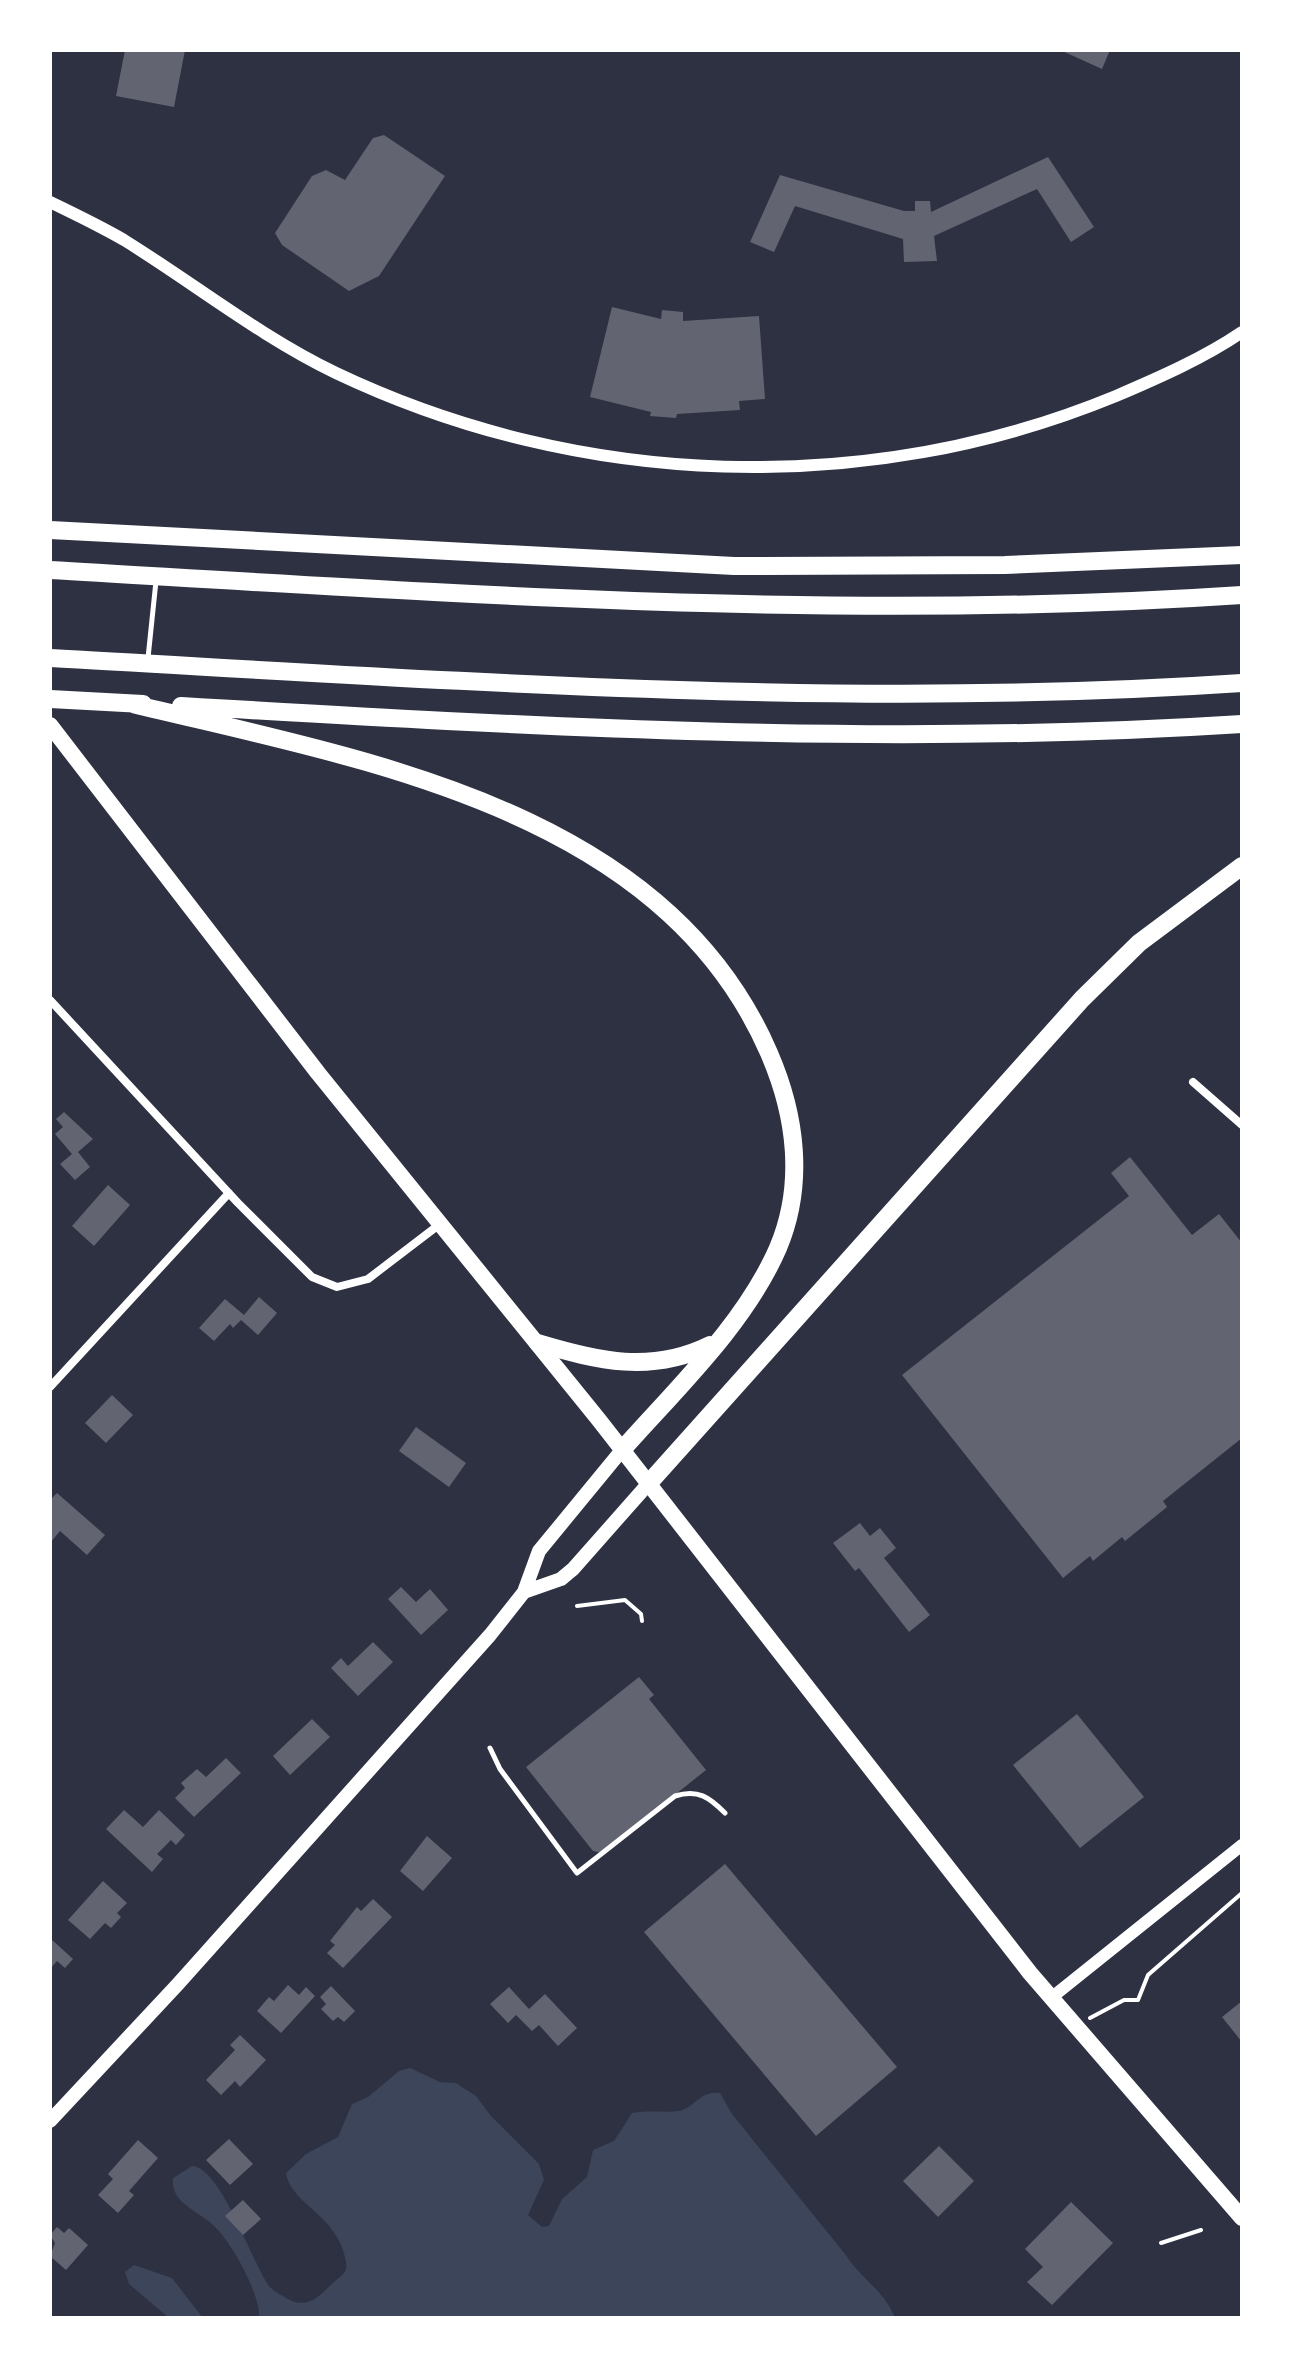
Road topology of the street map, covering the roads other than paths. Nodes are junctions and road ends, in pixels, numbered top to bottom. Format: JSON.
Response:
{"nodes":[{"id":1,"x":50,"y":202,"type":"edge"},
{"id":2,"x":1242,"y":332,"type":"edge"},
{"id":3,"x":50,"y":530,"type":"edge"},
{"id":4,"x":1242,"y":555,"type":"edge"},
{"id":5,"x":50,"y":570,"type":"edge"},
{"id":6,"x":156,"y":576,"type":"junction"},
{"id":7,"x":1242,"y":595,"type":"edge"},
{"id":8,"x":50,"y":658,"type":"edge"},
{"id":9,"x":147,"y":663,"type":"junction"},
{"id":10,"x":1242,"y":683,"type":"edge"},
{"id":11,"x":50,"y":699,"type":"edge"},
{"id":12,"x":133,"y":704,"type":"junction"},
{"id":13,"x":1242,"y":724,"type":"edge"},
{"id":14,"x":50,"y":725,"type":"edge"},
{"id":15,"x":1242,"y":866,"type":"edge"},
{"id":16,"x":50,"y":1000,"type":"edge"},
{"id":17,"x":1193,"y":1082,"type":"dead end"},
{"id":18,"x":1242,"y":1125,"type":"edge"},
{"id":19,"x":229,"y":1193,"type":"junction"},
{"id":20,"x":441,"y":1224,"type":"junction"},
{"id":21,"x":716,"y":1342,"type":"junction"},
{"id":22,"x":538,"y":1343,"type":"junction"},
{"id":23,"x":50,"y":1387,"type":"edge"},
{"id":24,"x":622,"y":1450,"type":"junction"},
{"id":25,"x":649,"y":1483,"type":"junction"},
{"id":26,"x":524,"y":1592,"type":"junction"},
{"id":27,"x":490,"y":1748,"type":"dead end"},
{"id":28,"x":725,"y":1813,"type":"dead end"},
{"id":29,"x":1242,"y":1845,"type":"edge"},
{"id":30,"x":1051,"y":1998,"type":"junction"},
{"id":31,"x":50,"y":2121,"type":"edge"},
{"id":32,"x":1242,"y":2218,"type":"edge"}],
"edges":[{"from":1,"to":2,"type":"street"},
{"from":3,"to":4,"type":"highway"},
{"from":5,"to":6,"type":"highway"},
{"from":6,"to":7,"type":"highway"},
{"from":6,"to":9,"type":"lane"},
{"from":8,"to":9,"type":"highway"},
{"from":9,"to":10,"type":"highway"},
{"from":11,"to":12,"type":"highway"},
{"from":12,"to":13,"type":"highway"},
{"from":12,"to":21,"type":"highway"},
{"from":14,"to":20,"type":"main road"},
{"from":15,"to":25,"type":"highway"},
{"from":16,"to":19,"type":"street"},
{"from":17,"to":18,"type":"street"},
{"from":19,"to":20,"type":"street"},
{"from":19,"to":23,"type":"street"},
{"from":20,"to":22,"type":"main road"},
{"from":21,"to":22,"type":"highway"},
{"from":21,"to":24,"type":"highway"},
{"from":22,"to":24,"type":"main road"},
{"from":24,"to":25,"type":"main road"},
{"from":24,"to":26,"type":"main road"},
{"from":25,"to":26,"type":"main road"},
{"from":25,"to":30,"type":"main road"},
{"from":26,"to":31,"type":"main road"},
{"from":27,"to":28,"type":"lane"},
{"from":29,"to":30,"type":"street"},
{"from":30,"to":32,"type":"main road"}]}
